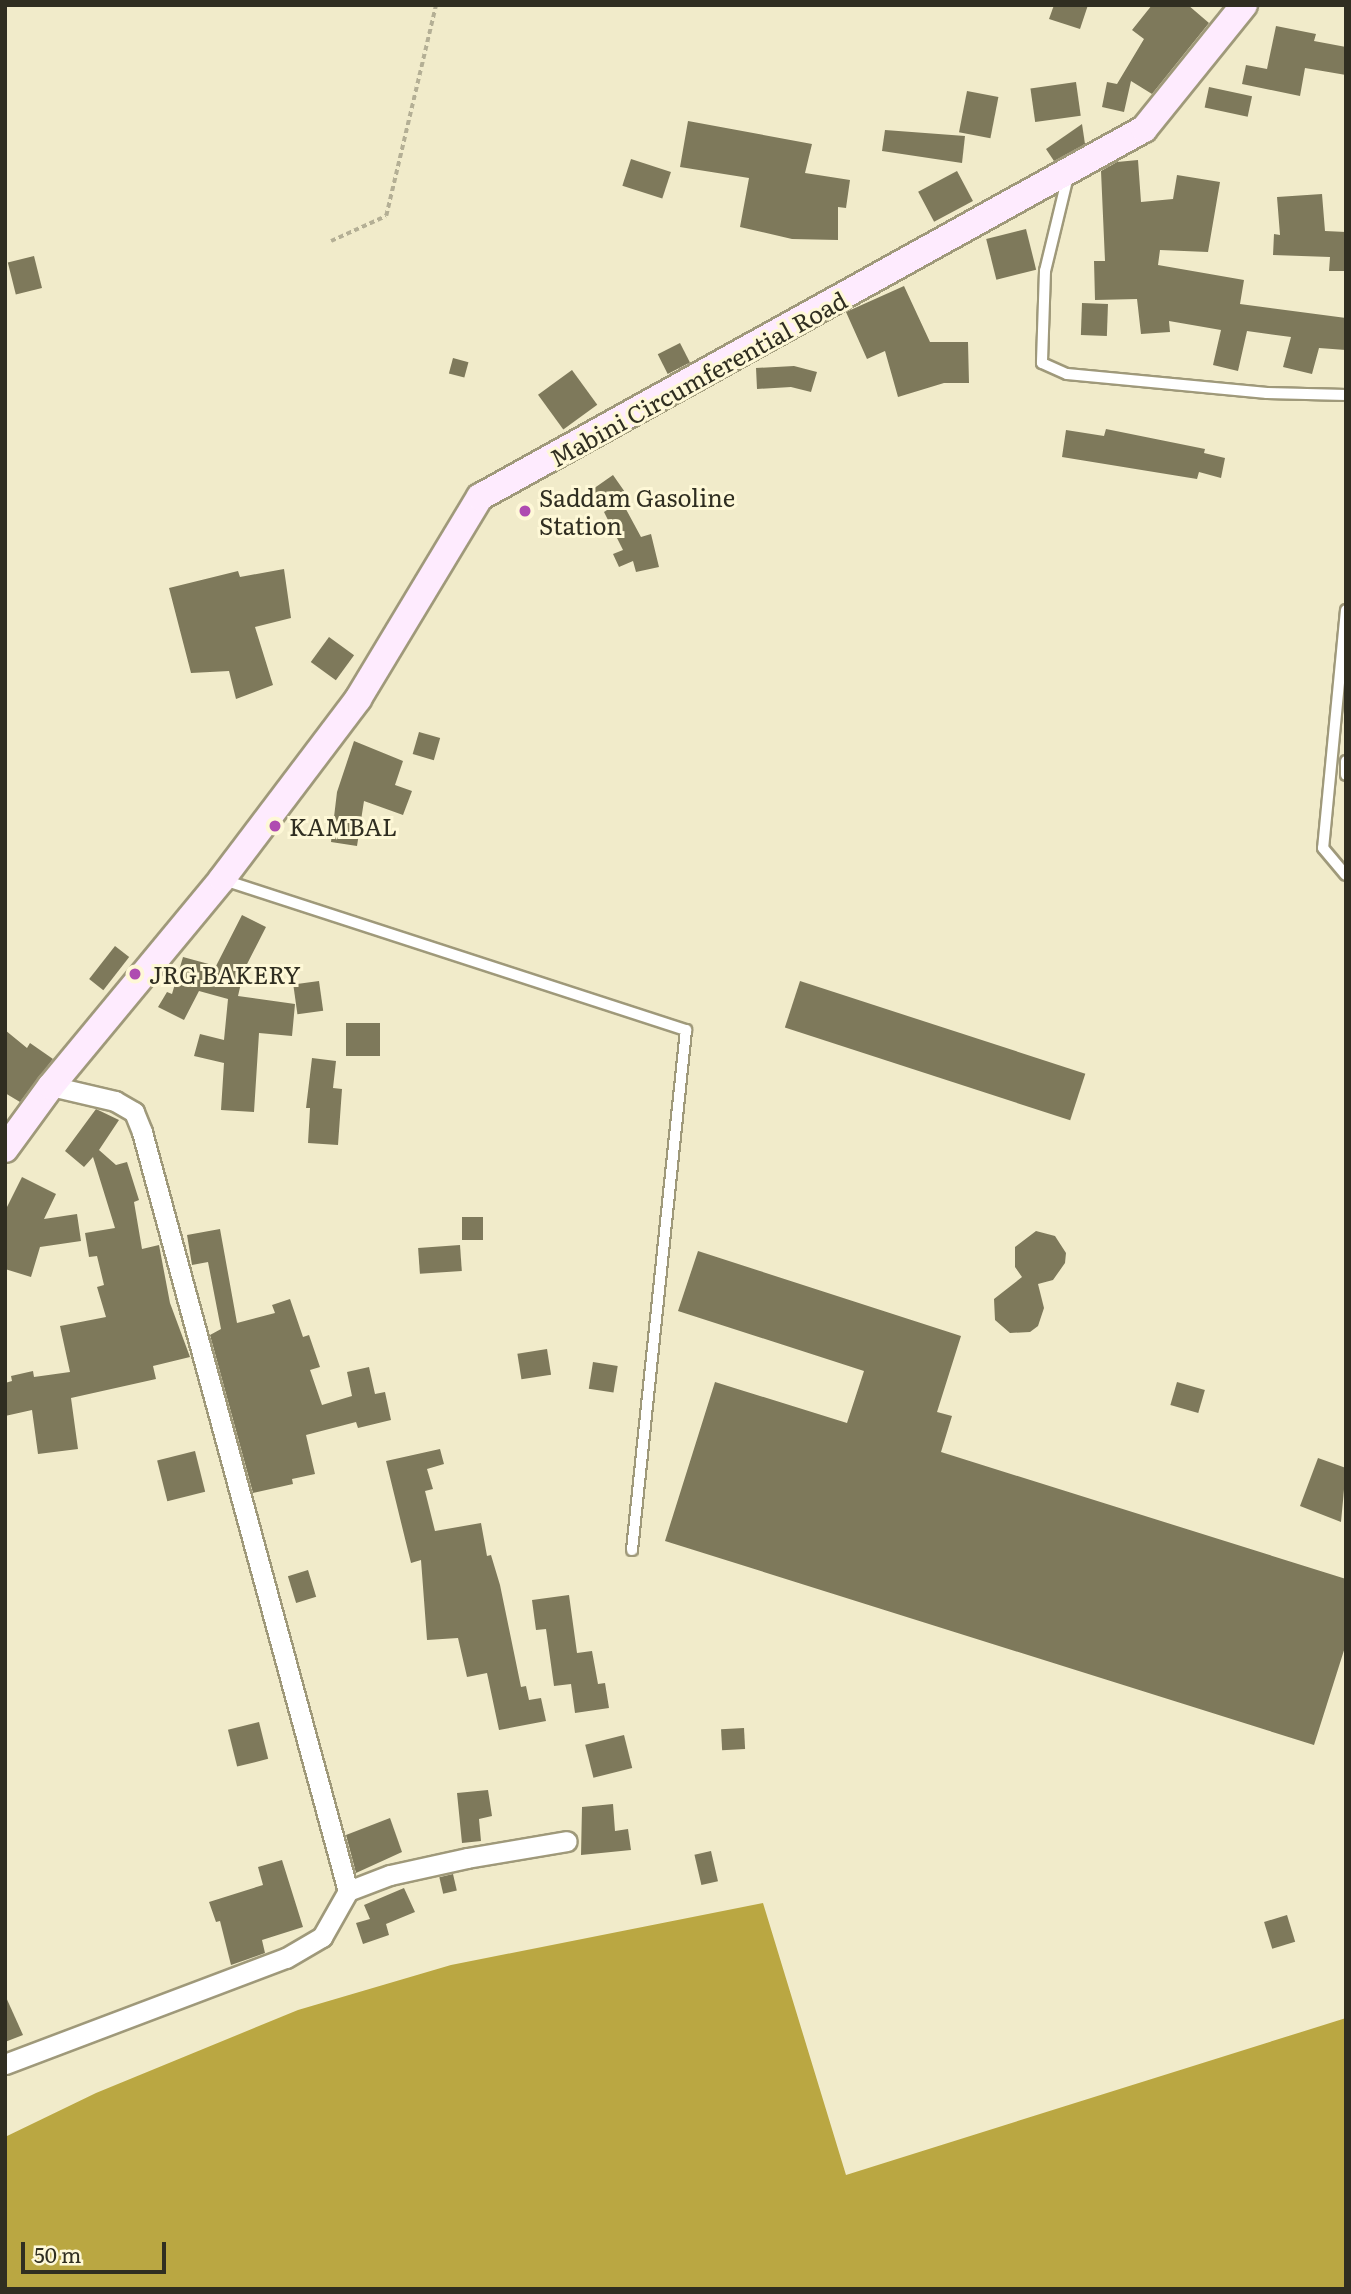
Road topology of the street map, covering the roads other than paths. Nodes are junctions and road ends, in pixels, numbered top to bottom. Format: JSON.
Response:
{"nodes":[{"id":1,"x":1244,"y":5,"type":"edge"},
{"id":2,"x":1069,"y":174,"type":"junction"},
{"id":3,"x":1346,"y":394,"type":"edge"},
{"id":4,"x":1346,"y":610,"type":"edge"},
{"id":5,"x":1346,"y":761,"type":"edge"},
{"id":6,"x":1346,"y":775,"type":"edge"},
{"id":7,"x":1346,"y":875,"type":"edge"},
{"id":8,"x":222,"y":879,"type":"junction"},
{"id":9,"x":51,"y":1086,"type":"junction"},
{"id":10,"x":5,"y":1149,"type":"edge"},
{"id":11,"x":632,"y":1550,"type":"dead end"},
{"id":12,"x":567,"y":1841,"type":"dead end"},
{"id":13,"x":348,"y":1891,"type":"junction"},
{"id":14,"x":5,"y":2064,"type":"edge"}],
"edges":[{"from":1,"to":2,"type":"main road","name":"Mabini Circumferential Road"},
{"from":2,"to":3,"type":"lane"},
{"from":2,"to":8,"type":"main road","name":"Mabini Circumferential Road"},
{"from":4,"to":7,"type":"lane"},
{"from":5,"to":6,"type":"lane"},
{"from":8,"to":9,"type":"main road","name":"Mabini Circumferential Road"},
{"from":8,"to":11,"type":"lane"},
{"from":9,"to":10,"type":"main road","name":"Mabini Circumferential Road"},
{"from":9,"to":13,"type":"street"},
{"from":12,"to":13,"type":"street"},
{"from":13,"to":14,"type":"street"}]}
